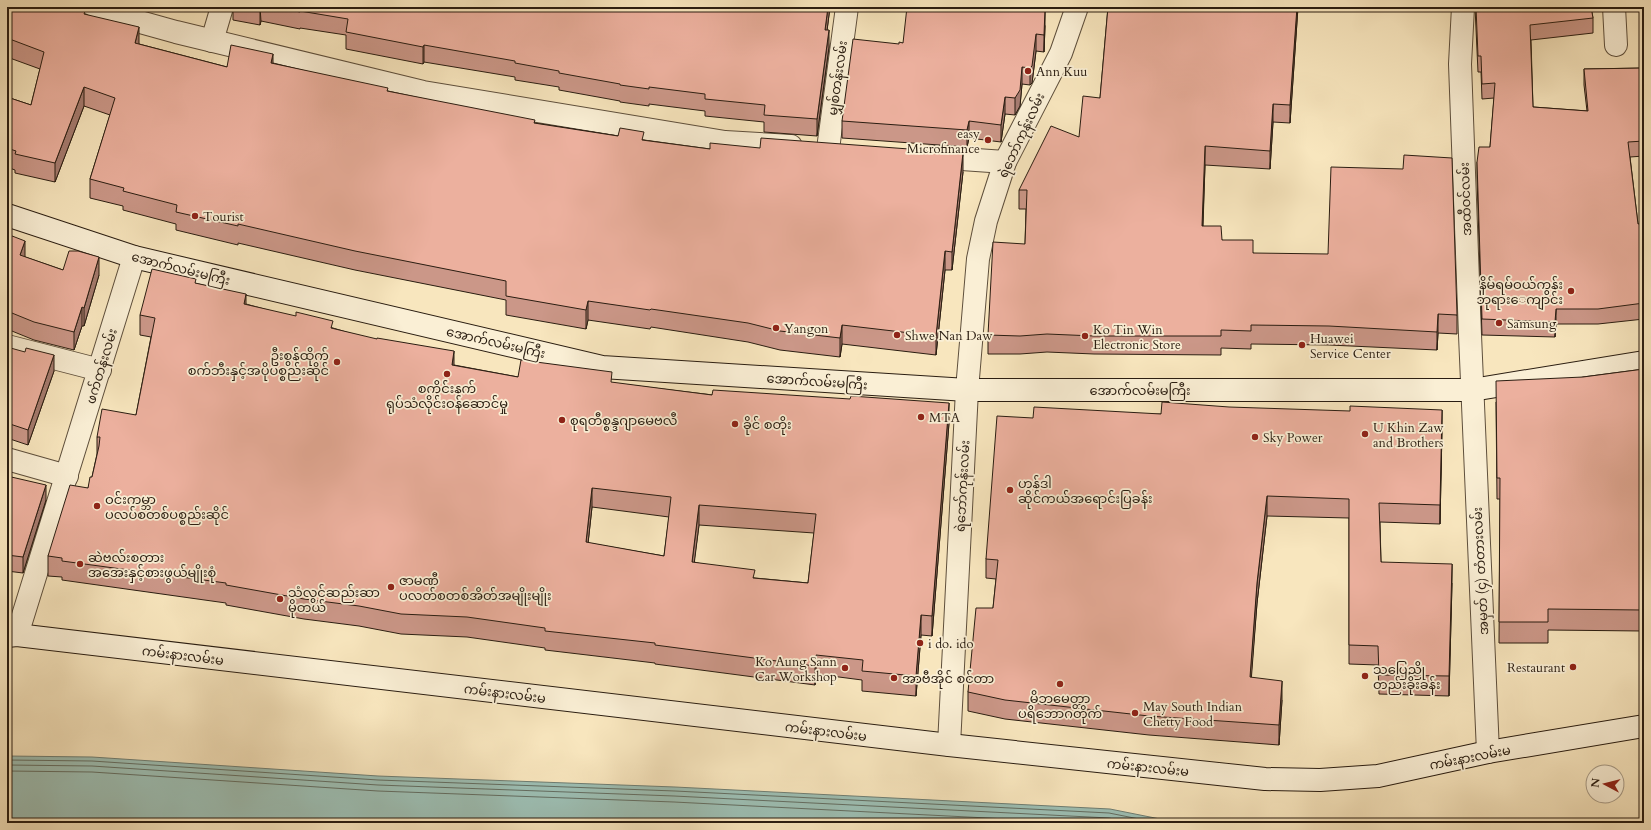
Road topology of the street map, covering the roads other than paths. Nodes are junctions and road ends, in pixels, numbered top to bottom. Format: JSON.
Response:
{"nodes":[{"id":1,"x":86,"y":7,"type":"edge"},
{"id":2,"x":222,"y":7,"type":"edge"},
{"id":3,"x":847,"y":7,"type":"edge"},
{"id":4,"x":1077,"y":7,"type":"edge"},
{"id":5,"x":1463,"y":7,"type":"edge"},
{"id":6,"x":1614,"y":7,"type":"edge"},
{"id":7,"x":212,"y":41,"type":"junction"},
{"id":8,"x":1616,"y":45,"type":"dead end"},
{"id":9,"x":914,"y":156,"type":"edge"},
{"id":10,"x":1005,"y":162,"type":"junction"},
{"id":11,"x":7,"y":215,"type":"edge"},
{"id":12,"x":134,"y":257,"type":"junction"},
{"id":13,"x":7,"y":346,"type":"edge"},
{"id":14,"x":1644,"y":362,"type":"edge"},
{"id":15,"x":100,"y":370,"type":"junction"},
{"id":16,"x":967,"y":390,"type":"junction"},
{"id":17,"x":1472,"y":390,"type":"junction"},
{"id":18,"x":7,"y":459,"type":"edge"},
{"id":19,"x":67,"y":476,"type":"junction"},
{"id":20,"x":10,"y":635,"type":"edge"},
{"id":21,"x":1644,"y":726,"type":"edge"},
{"id":22,"x":949,"y":745,"type":"junction"},
{"id":23,"x":1488,"y":752,"type":"junction"}],
"edges":[{"from":1,"to":7,"type":"main road"},
{"from":2,"to":7,"type":"main road"},
{"from":3,"to":7,"type":"main road","name":"မျှစ်တန်းလမ်း"},
{"from":4,"to":10,"type":"main road","name":"ရဲဘော်ကုန်းလမ်း"},
{"from":5,"to":17,"type":"main road","name":"အထီဝင်လမ်း"},
{"from":6,"to":8,"type":"main road"},
{"from":9,"to":10,"type":"main road"},
{"from":10,"to":16,"type":"main road","name":"ရဲဘော်ကုန်းလမ်း"},
{"from":11,"to":12,"type":"main road","name":"အောက်လမ်းမကြီး"},
{"from":12,"to":15,"type":"main road","name":"ဖက်တန်းလမ်း"},
{"from":12,"to":16,"type":"main road","name":"အောက်လမ်းမကြီး"},
{"from":13,"to":15,"type":"main road"},
{"from":14,"to":17,"type":"main road","name":"အောက်လမ်းမကြီး"},
{"from":15,"to":19,"type":"main road","name":"ဖက်တန်းလမ်း"},
{"from":16,"to":17,"type":"main road","name":"အောက်လမ်းမကြီး"},
{"from":16,"to":22,"type":"main road","name":"ရဲဘော်ကုန်းလမ်း"},
{"from":17,"to":23,"type":"main road","name":"အမှတ် (၄) တံတားလမ်း"},
{"from":18,"to":19,"type":"main road"},
{"from":19,"to":20,"type":"main road","name":"ဖက်တန်းလမ်း"},
{"from":20,"to":22,"type":"main road","name":"ကမ်းနားလမ်းမ"},
{"from":21,"to":23,"type":"main road","name":"ကမ်းနားလမ်းမ"},
{"from":22,"to":23,"type":"main road","name":"ကမ်းနားလမ်းမ"}]}
